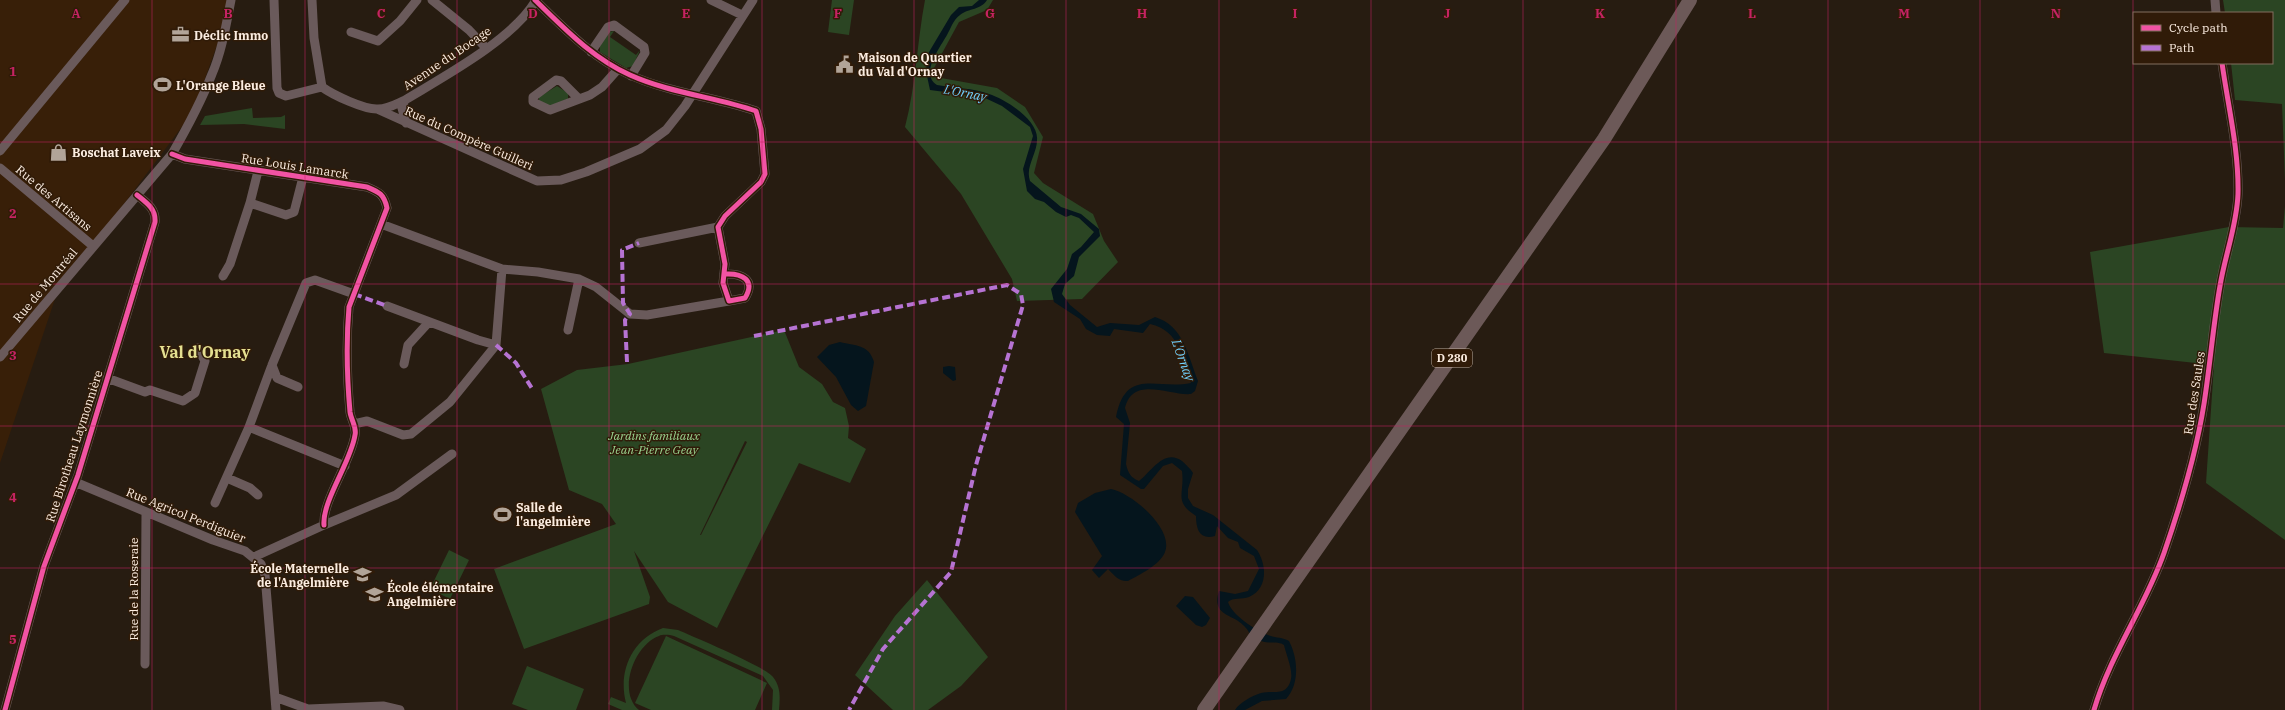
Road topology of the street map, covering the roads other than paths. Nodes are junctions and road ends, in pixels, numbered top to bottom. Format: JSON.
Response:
{"nodes":[{"id":1,"x":125,"y":0,"type":"edge"},
{"id":2,"x":231,"y":0,"type":"edge"},
{"id":3,"x":274,"y":0,"type":"edge"},
{"id":4,"x":312,"y":0,"type":"edge"},
{"id":5,"x":417,"y":0,"type":"edge"},
{"id":6,"x":432,"y":0,"type":"edge"},
{"id":7,"x":535,"y":0,"type":"edge"},
{"id":8,"x":711,"y":0,"type":"edge"},
{"id":9,"x":753,"y":0,"type":"edge"},
{"id":10,"x":1690,"y":0,"type":"edge"},
{"id":11,"x":2215,"y":0,"type":"edge"},
{"id":12,"x":2216,"y":12,"type":"edge"},
{"id":13,"x":742,"y":15,"type":"junction"},
{"id":14,"x":352,"y":32,"type":"dead end"},
{"id":15,"x":486,"y":48,"type":"junction"},
{"id":16,"x":591,"y":52,"type":"junction"},
{"id":17,"x":2222,"y":64,"type":"edge"},
{"id":18,"x":618,"y":69,"type":"junction"},
{"id":19,"x":631,"y":76,"type":"junction"},
{"id":20,"x":322,"y":87,"type":"junction"},
{"id":21,"x":692,"y":95,"type":"junction"},
{"id":22,"x":579,"y":99,"type":"junction"},
{"id":23,"x":405,"y":100,"type":"junction"},
{"id":24,"x":377,"y":110,"type":"junction"},
{"id":25,"x":406,"y":123,"type":"junction"},
{"id":26,"x":0,"y":151,"type":"edge"},
{"id":27,"x":172,"y":154,"type":"junction"},
{"id":28,"x":0,"y":168,"type":"edge"},
{"id":29,"x":258,"y":171,"type":"junction"},
{"id":30,"x":303,"y":177,"type":"junction"},
{"id":31,"x":137,"y":195,"type":"junction"},
{"id":32,"x":250,"y":203,"type":"junction"},
{"id":33,"x":381,"y":224,"type":"junction"},
{"id":34,"x":718,"y":227,"type":"junction"},
{"id":35,"x":639,"y":243,"type":"dead end"},
{"id":36,"x":93,"y":246,"type":"junction"},
{"id":37,"x":502,"y":269,"type":"junction"},
{"id":38,"x":724,"y":274,"type":"junction"},
{"id":39,"x":223,"y":276,"type":"dead end"},
{"id":40,"x":579,"y":279,"type":"junction"},
{"id":41,"x":354,"y":294,"type":"junction"},
{"id":42,"x":729,"y":301,"type":"junction"},
{"id":43,"x":387,"y":306,"type":"dead end"},
{"id":44,"x":429,"y":322,"type":"junction"},
{"id":45,"x":568,"y":330,"type":"dead end"},
{"id":46,"x":496,"y":345,"type":"junction"},
{"id":47,"x":198,"y":348,"type":"dead end"},
{"id":48,"x":0,"y":357,"type":"edge"},
{"id":49,"x":404,"y":364,"type":"dead end"},
{"id":50,"x":272,"y":365,"type":"junction"},
{"id":51,"x":107,"y":378,"type":"junction"},
{"id":52,"x":298,"y":387,"type":"dead end"},
{"id":53,"x":354,"y":424,"type":"junction"},
{"id":54,"x":249,"y":427,"type":"junction"},
{"id":55,"x":452,"y":454,"type":"dead end"},
{"id":56,"x":345,"y":466,"type":"junction"},
{"id":57,"x":227,"y":478,"type":"junction"},
{"id":58,"x":75,"y":482,"type":"junction"},
{"id":59,"x":258,"y":495,"type":"dead end"},
{"id":60,"x":215,"y":503,"type":"dead end"},
{"id":61,"x":146,"y":513,"type":"junction"},
{"id":62,"x":324,"y":524,"type":"junction"},
{"id":63,"x":254,"y":557,"type":"junction"},
{"id":64,"x":145,"y":664,"type":"dead end"},
{"id":65,"x":275,"y":697,"type":"junction"},
{"id":66,"x":5,"y":710,"type":"edge"},
{"id":67,"x":276,"y":710,"type":"edge"},
{"id":68,"x":323,"y":710,"type":"edge"},
{"id":69,"x":400,"y":710,"type":"edge"},
{"id":70,"x":1204,"y":710,"type":"edge"},
{"id":71,"x":2094,"y":710,"type":"edge"}],
"edges":[{"from":1,"to":26,"type":"street"},
{"from":2,"to":27,"type":"street","name":"Rue de Montréal"},
{"from":3,"to":20,"type":"street"},
{"from":4,"to":20,"type":"street"},
{"from":5,"to":14,"type":"street"},
{"from":6,"to":15,"type":"street"},
{"from":7,"to":15,"type":"street","name":"Avenue du Bocage"},
{"from":7,"to":16,"type":"street"},
{"from":8,"to":13,"type":"street"},
{"from":9,"to":13,"type":"street","name":"Rue du Compère Guilleri"},
{"from":10,"to":70,"type":"main road","number":"D 280"},
{"from":11,"to":12,"type":"street"},
{"from":13,"to":21,"type":"street","name":"Rue du Compère Guilleri"},
{"from":15,"to":23,"type":"street","name":"Avenue du Bocage"},
{"from":16,"to":18,"type":"street"},
{"from":16,"to":19,"type":"street"},
{"from":17,"to":71,"type":"street","name":"Rue des Saules"},
{"from":18,"to":19,"type":"street"},
{"from":18,"to":22,"type":"street"},
{"from":19,"to":21,"type":"street"},
{"from":20,"to":24,"type":"street"},
{"from":21,"to":25,"type":"street","name":"Rue du Compère Guilleri"},
{"from":21,"to":34,"type":"street"},
{"from":22,"to":22,"type":"street"},
{"from":23,"to":24,"type":"street","name":"Avenue du Bocage"},
{"from":23,"to":25,"type":"street","name":"Avenue du Bocage"},
{"from":24,"to":25,"type":"street","name":"Rue du Compère Guilleri"},
{"from":27,"to":29,"type":"street","name":"Rue Louis Lamarck"},
{"from":27,"to":31,"type":"street","name":"Rue de Montréal"},
{"from":28,"to":36,"type":"street","name":"Rue des Artisans"},
{"from":29,"to":30,"type":"street","name":"Rue Louis Lamarck"},
{"from":29,"to":32,"type":"street"},
{"from":30,"to":32,"type":"street"},
{"from":30,"to":33,"type":"street","name":"Rue Louis Lamarck"},
{"from":31,"to":36,"type":"street","name":"Rue de Montréal"},
{"from":31,"to":51,"type":"street","name":"Rue Birotheau Laymonnière"},
{"from":32,"to":39,"type":"street"},
{"from":33,"to":37,"type":"street"},
{"from":33,"to":41,"type":"street"},
{"from":34,"to":35,"type":"street"},
{"from":34,"to":38,"type":"street"},
{"from":36,"to":48,"type":"street","name":"Rue de Montréal"},
{"from":37,"to":40,"type":"street"},
{"from":37,"to":46,"type":"street"},
{"from":38,"to":42,"type":"street"},
{"from":38,"to":42,"type":"street"},
{"from":40,"to":42,"type":"street"},
{"from":40,"to":45,"type":"street"},
{"from":41,"to":50,"type":"street"},
{"from":41,"to":53,"type":"street"},
{"from":43,"to":44,"type":"street"},
{"from":44,"to":46,"type":"street"},
{"from":44,"to":49,"type":"street"},
{"from":46,"to":53,"type":"street"},
{"from":47,"to":51,"type":"street"},
{"from":50,"to":52,"type":"street"},
{"from":50,"to":54,"type":"street"},
{"from":51,"to":58,"type":"street","name":"Rue Birotheau Laymonnière"},
{"from":53,"to":56,"type":"street"},
{"from":54,"to":56,"type":"street"},
{"from":54,"to":57,"type":"street"},
{"from":55,"to":62,"type":"street"},
{"from":56,"to":62,"type":"street"},
{"from":57,"to":59,"type":"street"},
{"from":57,"to":60,"type":"street"},
{"from":58,"to":61,"type":"street","name":"Rue Agricol Perdiguier"},
{"from":58,"to":66,"type":"street","name":"Rue Birotheau Laymonnière"},
{"from":61,"to":63,"type":"street","name":"Rue Agricol Perdiguier"},
{"from":61,"to":64,"type":"street","name":"Rue de la Roseraie"},
{"from":62,"to":63,"type":"street"},
{"from":63,"to":65,"type":"street","name":"Rue Agricol Perdiguier"},
{"from":65,"to":67,"type":"street","name":"Rue Agricol Perdiguier"},
{"from":65,"to":68,"type":"street"},
{"from":68,"to":69,"type":"street"}]}
